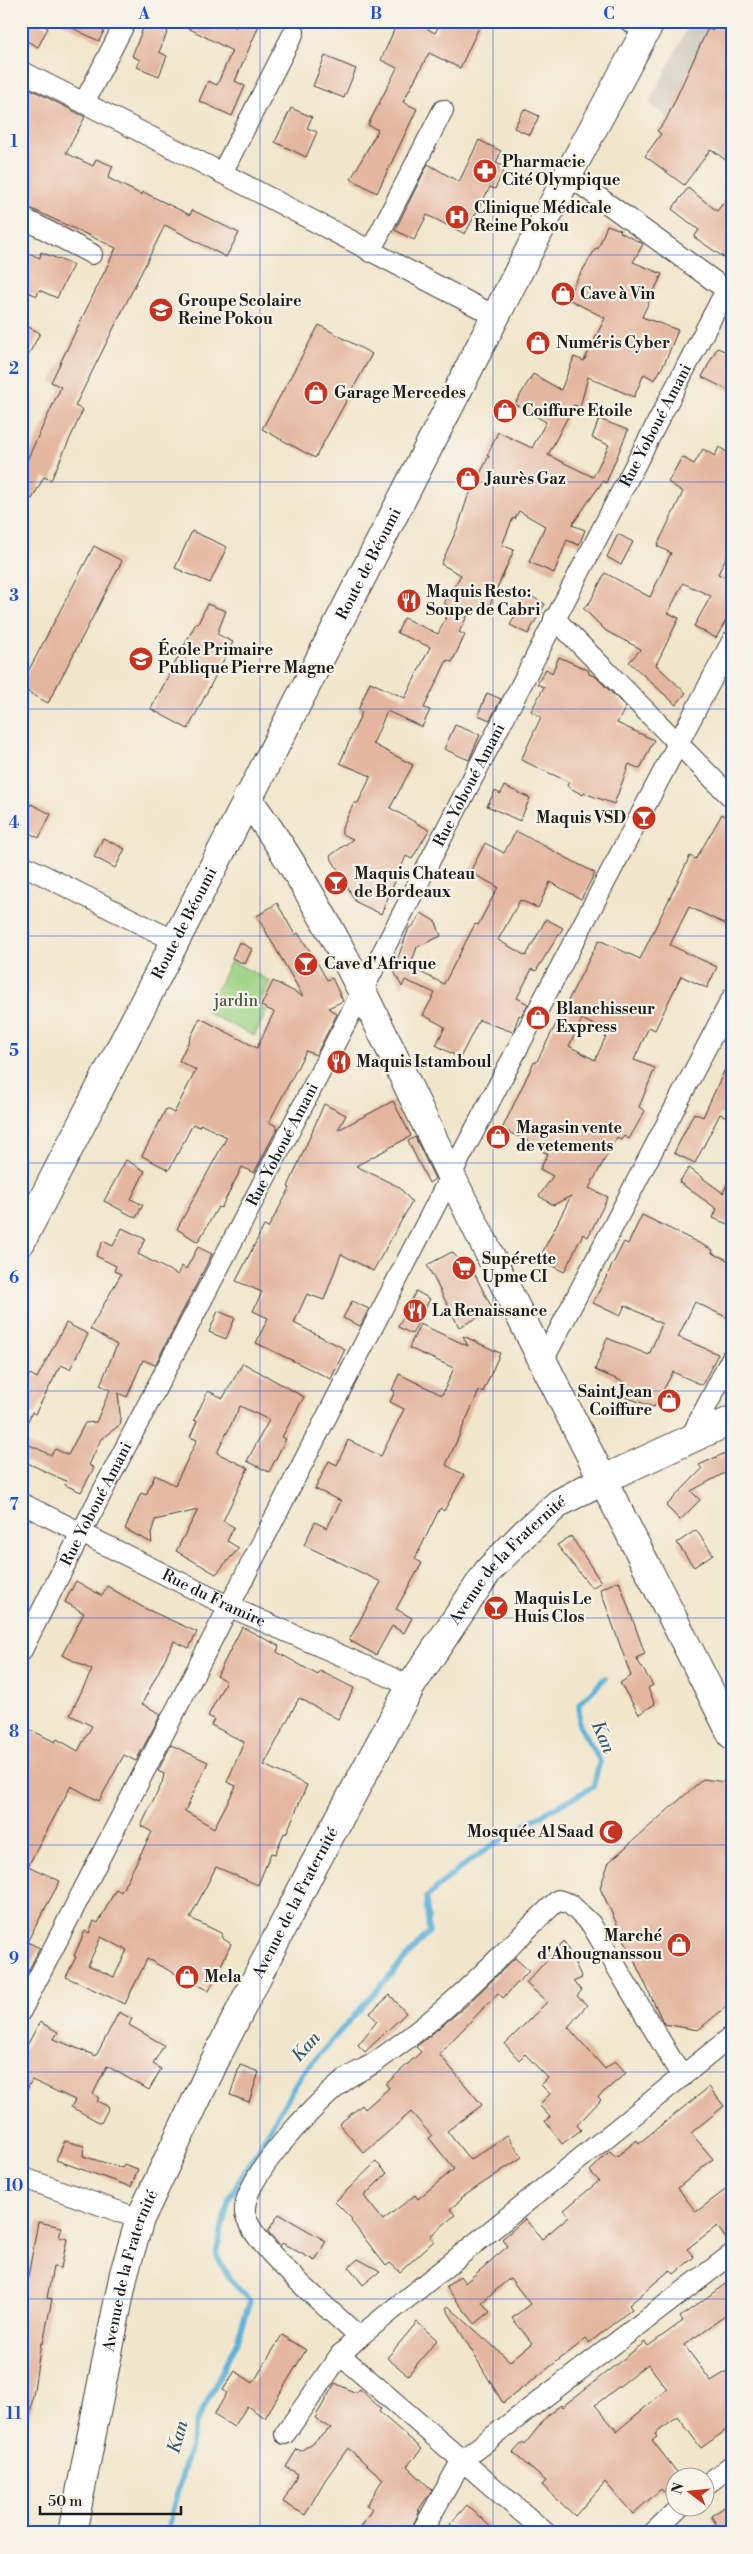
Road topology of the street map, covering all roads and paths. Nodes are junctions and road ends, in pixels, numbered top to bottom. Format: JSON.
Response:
{"nodes":[{"id":1,"x":126,"y":21,"type":"edge"},
{"id":2,"x":642,"y":24,"type":"edge"},
{"id":3,"x":294,"y":32,"type":"dead end"},
{"id":4,"x":21,"y":71,"type":"edge"},
{"id":5,"x":84,"y":103,"type":"junction"},
{"id":6,"x":443,"y":110,"type":"dead end"},
{"id":7,"x":222,"y":173,"type":"junction"},
{"id":8,"x":568,"y":175,"type":"junction"},
{"id":9,"x":21,"y":217,"type":"edge"},
{"id":10,"x":370,"y":252,"type":"junction"},
{"id":11,"x":92,"y":254,"type":"dead end"},
{"id":12,"x":729,"y":292,"type":"edge"},
{"id":13,"x":497,"y":317,"type":"junction"},
{"id":14,"x":554,"y":618,"type":"junction"},
{"id":15,"x":732,"y":641,"type":"edge"},
{"id":16,"x":678,"y":743,"type":"junction"},
{"id":17,"x":247,"y":798,"type":"junction"},
{"id":18,"x":732,"y":798,"type":"edge"},
{"id":19,"x":21,"y":864,"type":"edge"},
{"id":20,"x":177,"y":942,"type":"junction"},
{"id":21,"x":362,"y":990,"type":"junction"},
{"id":22,"x":732,"y":998,"type":"edge"},
{"id":23,"x":450,"y":1175,"type":"junction"},
{"id":24,"x":21,"y":1242,"type":"edge"},
{"id":25,"x":732,"y":1357,"type":"edge"},
{"id":26,"x":543,"y":1360,"type":"junction"},
{"id":27,"x":732,"y":1420,"type":"edge"},
{"id":28,"x":689,"y":1440,"type":"junction"},
{"id":29,"x":604,"y":1479,"type":"junction"},
{"id":30,"x":21,"y":1504,"type":"edge"},
{"id":31,"x":80,"y":1533,"type":"junction"},
{"id":32,"x":228,"y":1606,"type":"junction"},
{"id":33,"x":21,"y":1652,"type":"edge"},
{"id":34,"x":411,"y":1686,"type":"junction"},
{"id":35,"x":731,"y":1733,"type":"edge"},
{"id":36,"x":21,"y":2012,"type":"edge"},
{"id":37,"x":732,"y":2036,"type":"edge"},
{"id":38,"x":682,"y":2077,"type":"junction"},
{"id":39,"x":21,"y":2177,"type":"edge"},
{"id":40,"x":140,"y":2219,"type":"junction"},
{"id":41,"x":732,"y":2254,"type":"edge"},
{"id":42,"x":359,"y":2336,"type":"junction"},
{"id":43,"x":340,"y":2355,"type":"junction"},
{"id":44,"x":285,"y":2434,"type":"dead end"},
{"id":45,"x":462,"y":2460,"type":"junction"},
{"id":46,"x":732,"y":2465,"type":"edge"},
{"id":47,"x":716,"y":2477,"type":"edge"},
{"id":48,"x":671,"y":2516,"type":"edge"},
{"id":49,"x":72,"y":2533,"type":"edge"},
{"id":50,"x":422,"y":2533,"type":"edge"},
{"id":51,"x":546,"y":2533,"type":"edge"},
{"id":52,"x":653,"y":2533,"type":"edge"}],
"edges":[{"from":1,"to":5,"type":"street"},
{"from":2,"to":8,"type":"street","name":"Route de Béoumi"},
{"from":3,"to":7,"type":"street"},
{"from":4,"to":5,"type":"street"},
{"from":5,"to":7,"type":"street"},
{"from":6,"to":10,"type":"street"},
{"from":7,"to":10,"type":"street"},
{"from":8,"to":12,"type":"street"},
{"from":8,"to":13,"type":"street","name":"Route de Béoumi"},
{"from":9,"to":11,"type":"street"},
{"from":10,"to":13,"type":"street"},
{"from":12,"to":14,"type":"street","name":"Rue Yoboué Amani"},
{"from":13,"to":17,"type":"street","name":"Route de Béoumi"},
{"from":14,"to":16,"type":"street"},
{"from":14,"to":21,"type":"street","name":"Rue Yoboué Amani"},
{"from":15,"to":16,"type":"street"},
{"from":16,"to":18,"type":"street"},
{"from":16,"to":23,"type":"street"},
{"from":17,"to":20,"type":"street","name":"Route de Béoumi"},
{"from":17,"to":21,"type":"street"},
{"from":19,"to":20,"type":"street"},
{"from":20,"to":24,"type":"street","name":"Route de Béoumi"},
{"from":21,"to":23,"type":"street"},
{"from":21,"to":31,"type":"street","name":"Rue Yoboué Amani"},
{"from":22,"to":26,"type":"street"},
{"from":23,"to":26,"type":"street"},
{"from":23,"to":32,"type":"street"},
{"from":25,"to":28,"type":"street"},
{"from":26,"to":29,"type":"street"},
{"from":27,"to":28,"type":"street","name":"Avenue de la Fraternité"},
{"from":28,"to":29,"type":"street","name":"Avenue de la Fraternité"},
{"from":29,"to":34,"type":"street","name":"Avenue de la Fraternité"},
{"from":29,"to":35,"type":"street"},
{"from":30,"to":31,"type":"street","name":"Rue du Framire"},
{"from":31,"to":32,"type":"street","name":"Rue du Framire"},
{"from":31,"to":33,"type":"street","name":"Rue Yoboué Amani"},
{"from":32,"to":34,"type":"street","name":"Rue du Framire"},
{"from":32,"to":36,"type":"street"},
{"from":34,"to":40,"type":"street","name":"Avenue de la Fraternité"},
{"from":37,"to":38,"type":"street"},
{"from":38,"to":42,"type":"street"},
{"from":38,"to":42,"type":"street"},
{"from":39,"to":40,"type":"street"},
{"from":40,"to":49,"type":"street","name":"Avenue de la Fraternité"},
{"from":41,"to":45,"type":"street"},
{"from":42,"to":43,"type":"street"},
{"from":43,"to":44,"type":"street"},
{"from":43,"to":45,"type":"street"},
{"from":45,"to":50,"type":"street"},
{"from":45,"to":51,"type":"street"},
{"from":46,"to":47,"type":"street"},
{"from":48,"to":52,"type":"street"}]}
